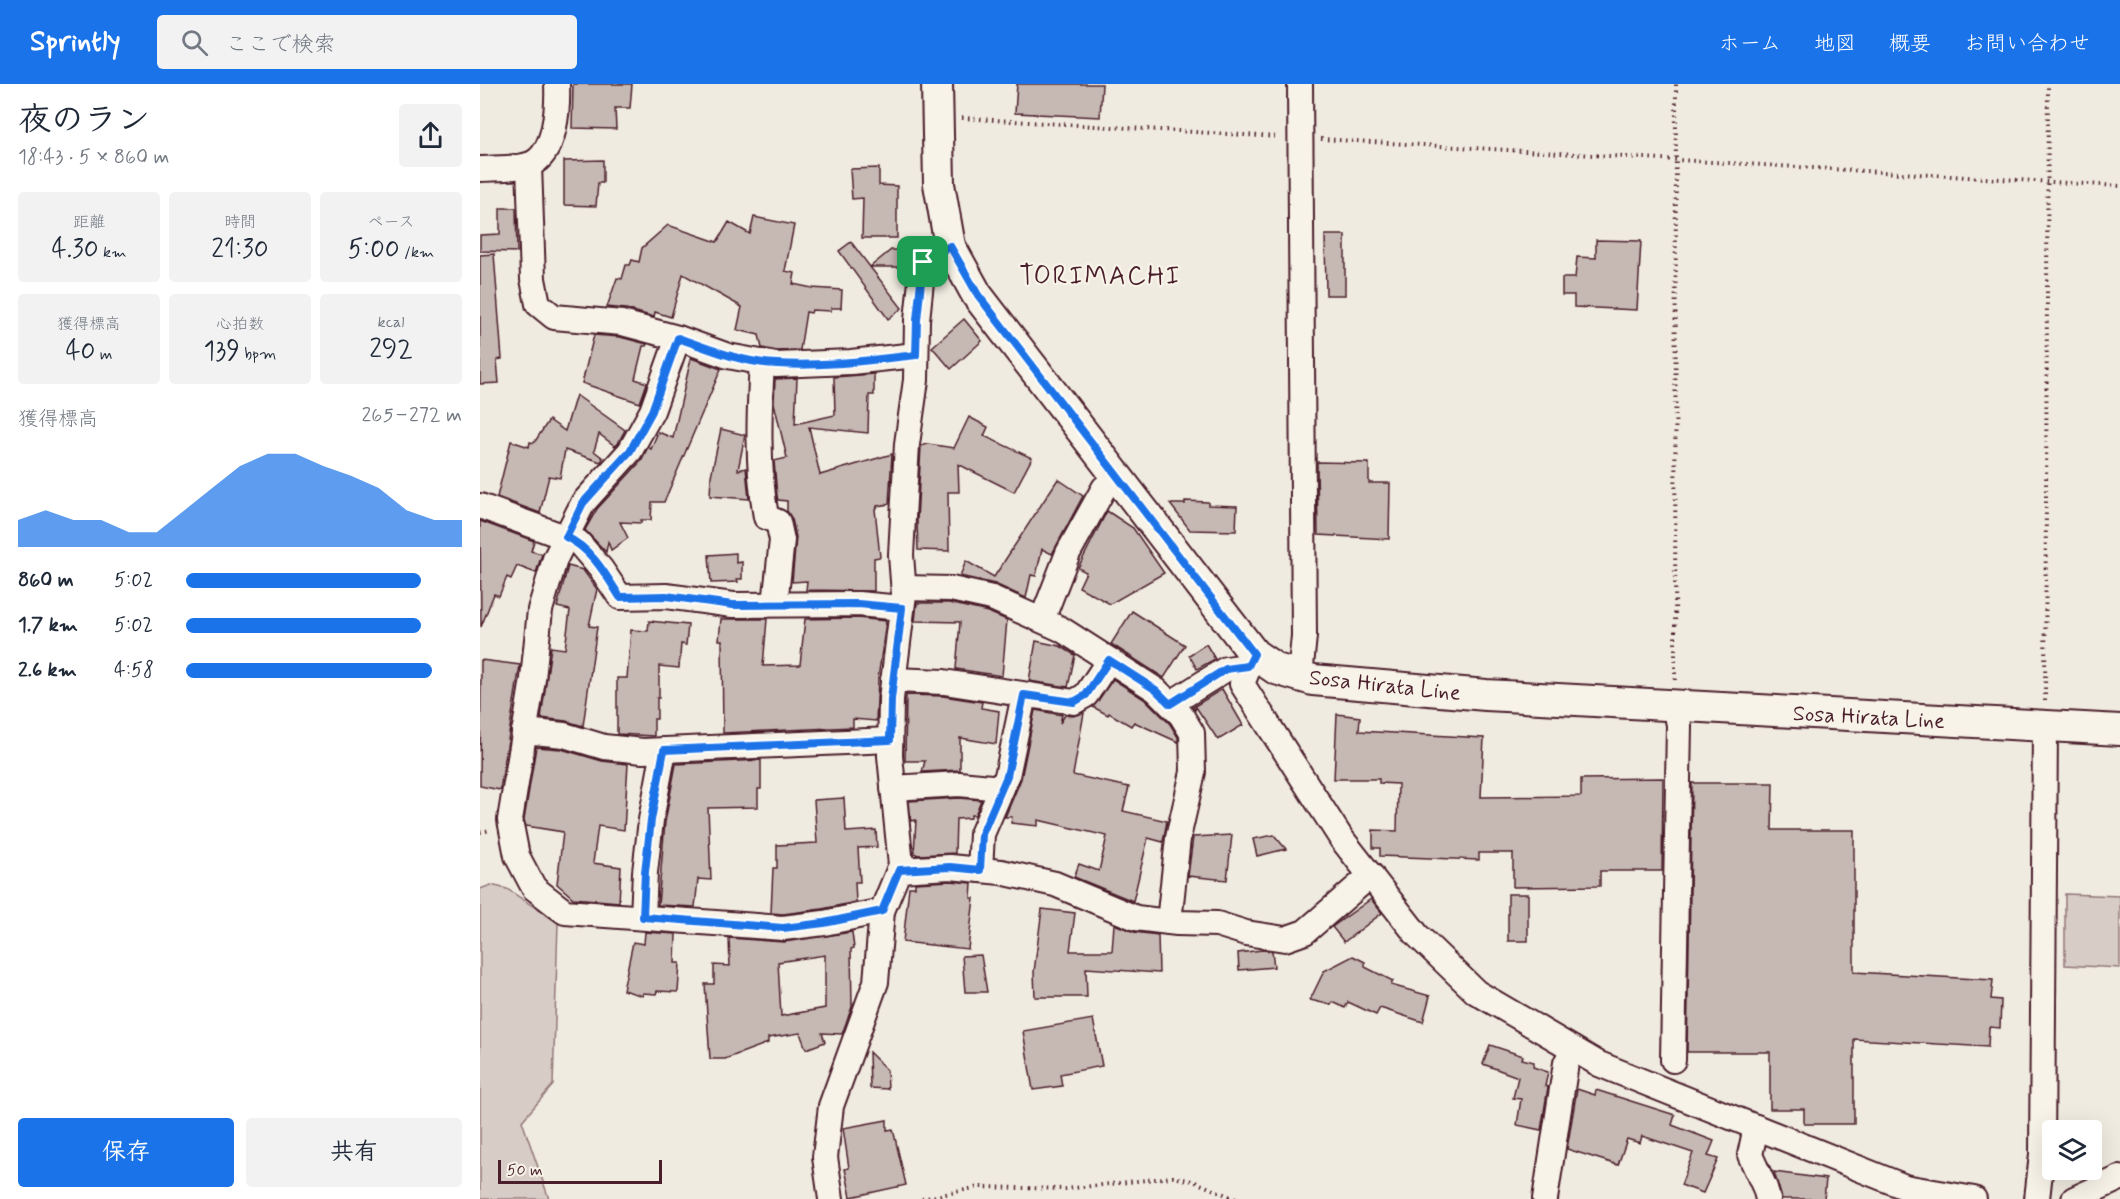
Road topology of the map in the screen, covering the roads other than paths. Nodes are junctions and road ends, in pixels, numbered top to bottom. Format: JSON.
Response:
{"nodes":[{"id":1,"x":557,"y":84,"type":"edge"},
{"id":2,"x":937,"y":84,"type":"edge"},
{"id":3,"x":1300,"y":84,"type":"edge"},
{"id":4,"x":529,"y":165,"type":"junction"},
{"id":5,"x":480,"y":169,"type":"edge"},
{"id":6,"x":950,"y":246,"type":"junction"},
{"id":7,"x":678,"y":338,"type":"junction"},
{"id":8,"x":916,"y":355,"type":"junction"},
{"id":9,"x":762,"y":362,"type":"junction"},
{"id":10,"x":1119,"y":477,"type":"junction"},
{"id":11,"x":480,"y":506,"type":"edge"},
{"id":12,"x":566,"y":537,"type":"junction"},
{"id":13,"x":903,"y":598,"type":"junction"},
{"id":14,"x":775,"y":604,"type":"junction"},
{"id":15,"x":1042,"y":620,"type":"junction"},
{"id":16,"x":1109,"y":660,"type":"junction"},
{"id":17,"x":1251,"y":660,"type":"junction"},
{"id":18,"x":1300,"y":676,"type":"junction"},
{"id":19,"x":893,"y":680,"type":"junction"},
{"id":20,"x":1024,"y":695,"type":"junction"},
{"id":21,"x":1170,"y":704,"type":"junction"},
{"id":22,"x":1675,"y":705,"type":"junction"},
{"id":23,"x":2045,"y":726,"type":"junction"},
{"id":24,"x":2120,"y":730,"type":"edge"},
{"id":25,"x":524,"y":731,"type":"junction"},
{"id":26,"x":890,"y":740,"type":"junction"},
{"id":27,"x":664,"y":750,"type":"junction"},
{"id":28,"x":893,"y":788,"type":"junction"},
{"id":29,"x":1002,"y":788,"type":"junction"},
{"id":30,"x":899,"y":870,"type":"junction"},
{"id":31,"x":980,"y":870,"type":"junction"},
{"id":32,"x":1371,"y":875,"type":"junction"},
{"id":33,"x":882,"y":911,"type":"junction"},
{"id":34,"x":643,"y":917,"type":"junction"},
{"id":35,"x":1169,"y":922,"type":"junction"},
{"id":36,"x":1573,"y":1049,"type":"junction"},
{"id":37,"x":1673,"y":1060,"type":"dead end"},
{"id":38,"x":1756,"y":1127,"type":"junction"},
{"id":39,"x":2120,"y":1178,"type":"edge"},
{"id":40,"x":1885,"y":1189,"type":"edge"},
{"id":41,"x":831,"y":1199,"type":"edge"},
{"id":42,"x":1545,"y":1199,"type":"edge"},
{"id":43,"x":1768,"y":1199,"type":"edge"},
{"id":44,"x":1974,"y":1199,"type":"edge"},
{"id":45,"x":2037,"y":1199,"type":"edge"},
{"id":46,"x":2074,"y":1199,"type":"edge"}],
"edges":[{"from":1,"to":4,"type":"street"},
{"from":2,"to":6,"type":"main road","name":"Sosa Hirata Line"},
{"from":3,"to":18,"type":"street"},
{"from":4,"to":5,"type":"street"},
{"from":4,"to":7,"type":"street"},
{"from":6,"to":8,"type":"street"},
{"from":6,"to":10,"type":"main road","name":"Sosa Hirata Line"},
{"from":7,"to":9,"type":"street"},
{"from":7,"to":12,"type":"street"},
{"from":8,"to":9,"type":"street"},
{"from":8,"to":13,"type":"street"},
{"from":9,"to":14,"type":"street"},
{"from":10,"to":15,"type":"street"},
{"from":10,"to":17,"type":"main road","name":"Sosa Hirata Line"},
{"from":11,"to":12,"type":"street"},
{"from":12,"to":14,"type":"street"},
{"from":12,"to":25,"type":"street"},
{"from":13,"to":14,"type":"street"},
{"from":13,"to":15,"type":"street"},
{"from":13,"to":19,"type":"street"},
{"from":15,"to":16,"type":"street"},
{"from":16,"to":20,"type":"street"},
{"from":16,"to":21,"type":"street"},
{"from":17,"to":18,"type":"main road","name":"Sosa Hirata Line"},
{"from":17,"to":21,"type":"street"},
{"from":17,"to":32,"type":"street"},
{"from":18,"to":22,"type":"main road","name":"Sosa Hirata Line"},
{"from":19,"to":20,"type":"street"},
{"from":19,"to":26,"type":"street"},
{"from":20,"to":29,"type":"street"},
{"from":21,"to":35,"type":"street"},
{"from":22,"to":23,"type":"main road","name":"Sosa Hirata Line"},
{"from":22,"to":37,"type":"street"},
{"from":23,"to":24,"type":"main road","name":"Sosa Hirata Line"},
{"from":23,"to":45,"type":"street"},
{"from":25,"to":27,"type":"street"},
{"from":25,"to":34,"type":"street"},
{"from":26,"to":27,"type":"street"},
{"from":26,"to":28,"type":"street"},
{"from":27,"to":34,"type":"street"},
{"from":28,"to":29,"type":"street"},
{"from":28,"to":30,"type":"street"},
{"from":29,"to":31,"type":"street"},
{"from":30,"to":31,"type":"street"},
{"from":30,"to":33,"type":"street"},
{"from":31,"to":35,"type":"street"},
{"from":32,"to":35,"type":"street"},
{"from":32,"to":36,"type":"street"},
{"from":33,"to":34,"type":"street"},
{"from":33,"to":41,"type":"street"},
{"from":36,"to":38,"type":"street"},
{"from":36,"to":42,"type":"street"},
{"from":38,"to":40,"type":"street"},
{"from":38,"to":43,"type":"street"},
{"from":39,"to":46,"type":"street"},
{"from":40,"to":44,"type":"street"}]}
